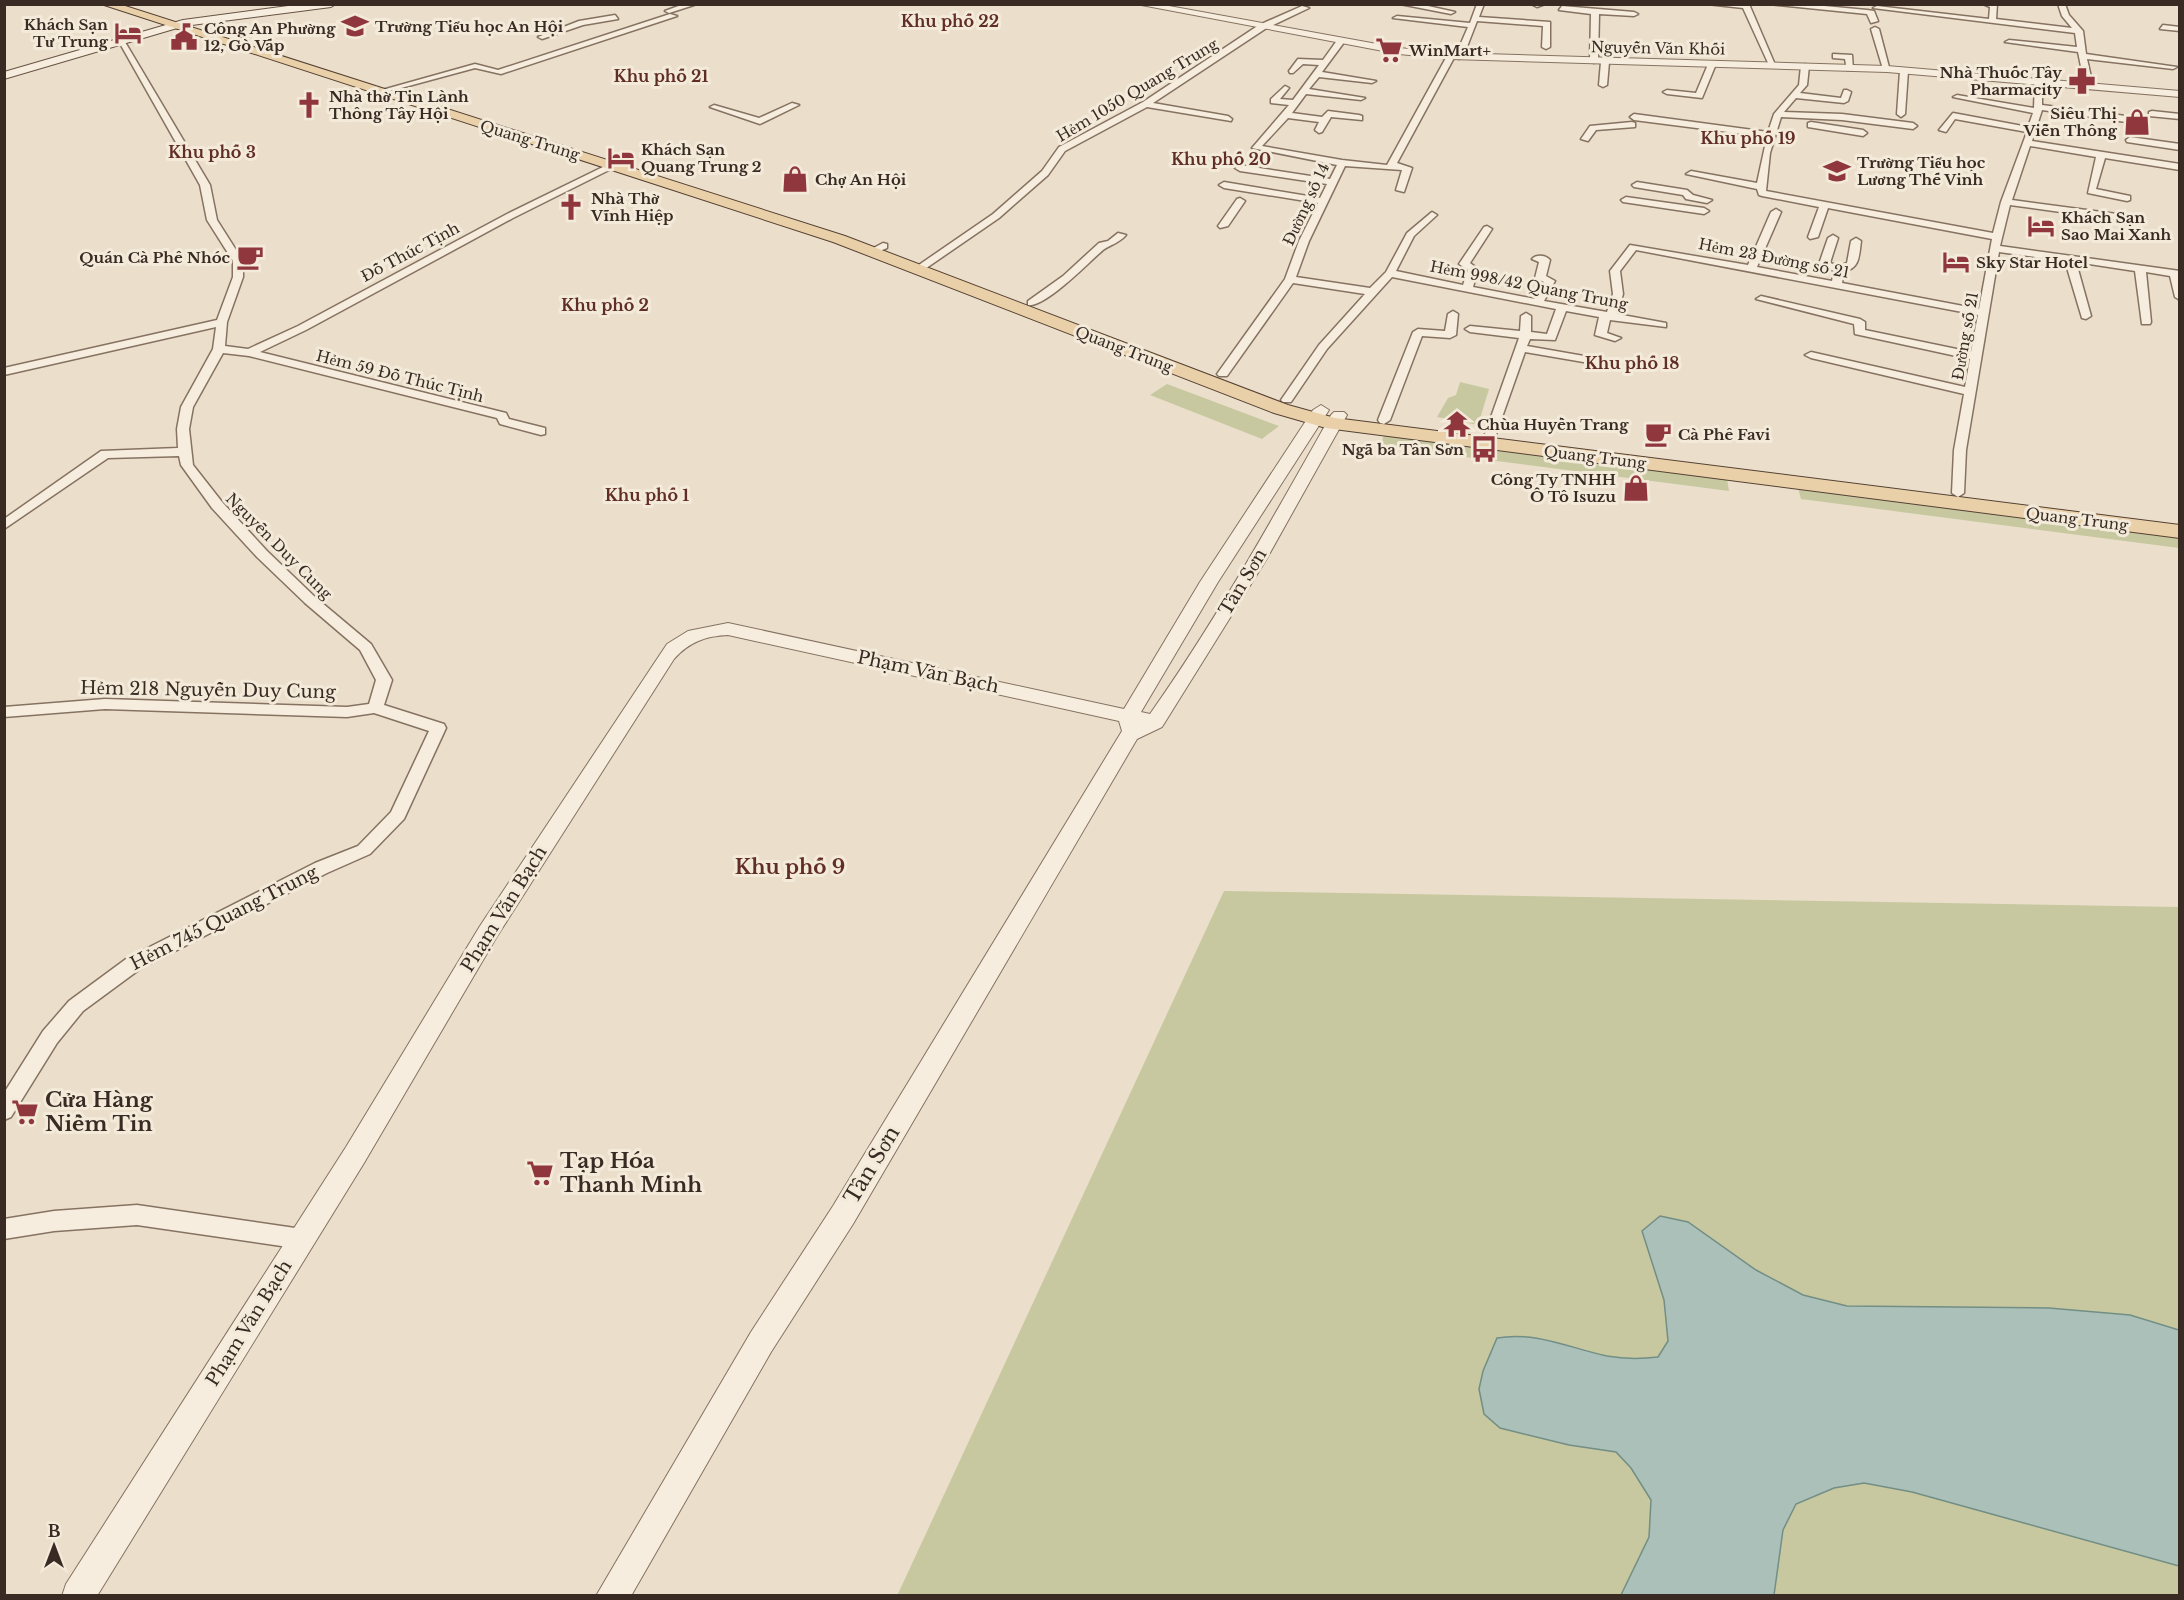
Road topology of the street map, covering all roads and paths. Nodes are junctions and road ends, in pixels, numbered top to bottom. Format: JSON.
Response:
{"nodes":[{"id":1,"x":106,"y":4,"type":"edge"},
{"id":2,"x":131,"y":4,"type":"edge"},
{"id":3,"x":331,"y":4,"type":"edge"},
{"id":4,"x":623,"y":4,"type":"edge"},
{"id":5,"x":629,"y":4,"type":"edge"},
{"id":6,"x":688,"y":4,"type":"edge"},
{"id":7,"x":1140,"y":4,"type":"edge"},
{"id":8,"x":1403,"y":4,"type":"edge"},
{"id":9,"x":1481,"y":4,"type":"edge"},
{"id":10,"x":1542,"y":4,"type":"edge"},
{"id":11,"x":1710,"y":4,"type":"edge"},
{"id":12,"x":1772,"y":4,"type":"edge"},
{"id":13,"x":2061,"y":4,"type":"edge"},
{"id":14,"x":1537,"y":5,"type":"edge"},
{"id":15,"x":1746,"y":5,"type":"edge"},
{"id":16,"x":1991,"y":5,"type":"edge"},
{"id":17,"x":1879,"y":6,"type":"edge"},
{"id":18,"x":1305,"y":8,"type":"dead end"},
{"id":19,"x":1562,"y":8,"type":"dead end"},
{"id":20,"x":1615,"y":9,"type":"edge"},
{"id":21,"x":1595,"y":12,"type":"junction"},
{"id":22,"x":1634,"y":14,"type":"dead end"},
{"id":23,"x":1547,"y":15,"type":"dead end"},
{"id":24,"x":615,"y":17,"type":"dead end"},
{"id":25,"x":1397,"y":18,"type":"dead end"},
{"id":26,"x":1474,"y":20,"type":"junction"},
{"id":27,"x":1992,"y":20,"type":"junction"},
{"id":28,"x":180,"y":26,"type":"junction"},
{"id":29,"x":1262,"y":27,"type":"junction"},
{"id":30,"x":1547,"y":27,"type":"junction"},
{"id":31,"x":2162,"y":28,"type":"dead end"},
{"id":32,"x":2180,"y":29,"type":"edge"},
{"id":33,"x":2079,"y":31,"type":"junction"},
{"id":34,"x":2006,"y":32,"type":"dead end"},
{"id":35,"x":149,"y":33,"type":"joint"},
{"id":36,"x":552,"y":41,"type":"dead end"},
{"id":37,"x":1341,"y":41,"type":"junction"},
{"id":38,"x":121,"y":42,"type":"junction"},
{"id":39,"x":2009,"y":42,"type":"junction"},
{"id":40,"x":562,"y":45,"type":"dead end"},
{"id":41,"x":1546,"y":47,"type":"dead end"},
{"id":42,"x":572,"y":49,"type":"junction"},
{"id":43,"x":2011,"y":51,"type":"dead end"},
{"id":44,"x":2081,"y":53,"type":"junction"},
{"id":45,"x":1455,"y":56,"type":"junction"},
{"id":46,"x":1836,"y":56,"type":"dead end"},
{"id":47,"x":1594,"y":61,"type":"junction"},
{"id":48,"x":1605,"y":62,"type":"junction"},
{"id":49,"x":1325,"y":63,"type":"junction"},
{"id":50,"x":1712,"y":64,"type":"junction"},
{"id":51,"x":1773,"y":65,"type":"junction"},
{"id":52,"x":1805,"y":66,"type":"junction"},
{"id":53,"x":2160,"y":66,"type":"junction"},
{"id":54,"x":1850,"y":68,"type":"junction"},
{"id":55,"x":2173,"y":68,"type":"dead end"},
{"id":56,"x":1887,"y":69,"type":"junction"},
{"id":57,"x":1904,"y":70,"type":"junction"},
{"id":58,"x":1293,"y":71,"type":"dead end"},
{"id":59,"x":1317,"y":74,"type":"junction"},
{"id":60,"x":4,"y":76,"type":"edge"},
{"id":61,"x":2165,"y":78,"type":"dead end"},
{"id":62,"x":2039,"y":81,"type":"junction"},
{"id":63,"x":1603,"y":85,"type":"dead end"},
{"id":64,"x":2089,"y":86,"type":"junction"},
{"id":65,"x":1285,"y":88,"type":"dead end"},
{"id":66,"x":1367,"y":89,"type":"dead end"},
{"id":67,"x":385,"y":91,"type":"junction"},
{"id":68,"x":1304,"y":91,"type":"junction"},
{"id":69,"x":1667,"y":92,"type":"dead end"},
{"id":70,"x":1847,"y":92,"type":"dead end"},
{"id":71,"x":2180,"y":94,"type":"edge"},
{"id":72,"x":1795,"y":95,"type":"junction"},
{"id":73,"x":1958,"y":97,"type":"dead end"},
{"id":74,"x":1362,"y":98,"type":"dead end"},
{"id":75,"x":1986,"y":102,"type":"junction"},
{"id":76,"x":1295,"y":103,"type":"junction"},
{"id":77,"x":1146,"y":104,"type":"junction"},
{"id":78,"x":795,"y":105,"type":"dead end"},
{"id":79,"x":714,"y":107,"type":"dead end"},
{"id":80,"x":2038,"y":109,"type":"junction"},
{"id":81,"x":1963,"y":110,"type":"dead end"},
{"id":82,"x":1778,"y":114,"type":"junction"},
{"id":83,"x":1901,"y":114,"type":"dead end"},
{"id":84,"x":1286,"y":115,"type":"junction"},
{"id":85,"x":1790,"y":115,"type":"junction"},
{"id":86,"x":2152,"y":115,"type":"dead end"},
{"id":87,"x":2180,"y":117,"type":"edge"},
{"id":88,"x":1359,"y":118,"type":"dead end"},
{"id":89,"x":1228,"y":119,"type":"dead end"},
{"id":90,"x":2126,"y":119,"type":"dead end"},
{"id":91,"x":1325,"y":120,"type":"junction"},
{"id":92,"x":1912,"y":126,"type":"dead end"},
{"id":93,"x":1319,"y":130,"type":"dead end"},
{"id":94,"x":1943,"y":130,"type":"dead end"},
{"id":95,"x":2032,"y":130,"type":"junction"},
{"id":96,"x":1863,"y":133,"type":"dead end"},
{"id":97,"x":1772,"y":135,"type":"junction"},
{"id":98,"x":1584,"y":139,"type":"dead end"},
{"id":99,"x":2130,"y":140,"type":"dead end"},
{"id":100,"x":2027,"y":143,"type":"junction"},
{"id":101,"x":560,"y":146,"type":"junction"},
{"id":102,"x":2180,"y":147,"type":"edge"},
{"id":103,"x":2180,"y":152,"type":"edge"},
{"id":104,"x":2101,"y":155,"type":"junction"},
{"id":105,"x":1342,"y":163,"type":"junction"},
{"id":106,"x":614,"y":165,"type":"junction"},
{"id":107,"x":1391,"y":165,"type":"junction"},
{"id":108,"x":2177,"y":166,"type":"edge"},
{"id":109,"x":1240,"y":168,"type":"dead end"},
{"id":110,"x":1691,"y":174,"type":"dead end"},
{"id":111,"x":1331,"y":182,"type":"junction"},
{"id":112,"x":1224,"y":185,"type":"dead end"},
{"id":113,"x":1636,"y":185,"type":"dead end"},
{"id":114,"x":1401,"y":190,"type":"dead end"},
{"id":115,"x":1762,"y":190,"type":"junction"},
{"id":116,"x":2127,"y":198,"type":"dead end"},
{"id":117,"x":1707,"y":200,"type":"dead end"},
{"id":118,"x":1240,"y":201,"type":"dead end"},
{"id":119,"x":1324,"y":201,"type":"junction"},
{"id":120,"x":1626,"y":201,"type":"dead end"},
{"id":121,"x":2006,"y":202,"type":"junction"},
{"id":122,"x":1825,"y":204,"type":"junction"},
{"id":123,"x":1704,"y":212,"type":"dead end"},
{"id":124,"x":1776,"y":212,"type":"dead end"},
{"id":125,"x":1432,"y":215,"type":"dead end"},
{"id":126,"x":2132,"y":219,"type":"dead end"},
{"id":127,"x":1223,"y":225,"type":"dead end"},
{"id":128,"x":1487,"y":229,"type":"dead end"},
{"id":129,"x":1121,"y":235,"type":"dead end"},
{"id":130,"x":1813,"y":237,"type":"dead end"},
{"id":131,"x":1833,"y":238,"type":"dead end"},
{"id":132,"x":1856,"y":241,"type":"dead end"},
{"id":133,"x":1996,"y":243,"type":"junction"},
{"id":134,"x":878,"y":248,"type":"junction"},
{"id":135,"x":2069,"y":257,"type":"junction"},
{"id":136,"x":1537,"y":259,"type":"dead end"},
{"id":137,"x":923,"y":266,"type":"junction"},
{"id":138,"x":2140,"y":267,"type":"junction"},
{"id":139,"x":1751,"y":269,"type":"junction"},
{"id":140,"x":1839,"y":269,"type":"junction"},
{"id":141,"x":1390,"y":273,"type":"junction"},
{"id":142,"x":2177,"y":273,"type":"edge"},
{"id":143,"x":1290,"y":279,"type":"junction"},
{"id":144,"x":1837,"y":285,"type":"junction"},
{"id":145,"x":1467,"y":288,"type":"junction"},
{"id":146,"x":1374,"y":292,"type":"junction"},
{"id":147,"x":2180,"y":297,"type":"edge"},
{"id":148,"x":1761,"y":299,"type":"dead end"},
{"id":149,"x":1032,"y":303,"type":"junction"},
{"id":150,"x":1538,"y":303,"type":"junction"},
{"id":151,"x":1562,"y":308,"type":"junction"},
{"id":152,"x":1984,"y":313,"type":"junction"},
{"id":153,"x":1453,"y":314,"type":"dead end"},
{"id":154,"x":1526,"y":316,"type":"dead end"},
{"id":155,"x":1608,"y":316,"type":"junction"},
{"id":156,"x":2086,"y":316,"type":"dead end"},
{"id":157,"x":222,"y":322,"type":"junction"},
{"id":158,"x":2146,"y":322,"type":"dead end"},
{"id":159,"x":1662,"y":325,"type":"dead end"},
{"id":160,"x":1470,"y":329,"type":"dead end"},
{"id":161,"x":1615,"y":338,"type":"dead end"},
{"id":162,"x":1523,"y":342,"type":"junction"},
{"id":163,"x":219,"y":349,"type":"junction"},
{"id":164,"x":249,"y":353,"type":"junction"},
{"id":165,"x":1811,"y":355,"type":"dead end"},
{"id":166,"x":1977,"y":357,"type":"junction"},
{"id":167,"x":1601,"y":362,"type":"dead end"},
{"id":168,"x":4,"y":372,"type":"edge"},
{"id":169,"x":1223,"y":374,"type":"junction"},
{"id":170,"x":1971,"y":392,"type":"junction"},
{"id":171,"x":1287,"y":400,"type":"junction"},
{"id":172,"x":1327,"y":417,"type":"junction"},
{"id":173,"x":1384,"y":420,"type":"junction"},
{"id":174,"x":541,"y":431,"type":"dead end"},
{"id":175,"x":1491,"y":434,"type":"junction"},
{"id":176,"x":184,"y":452,"type":"junction"},
{"id":177,"x":1761,"y":473,"type":"junction"},
{"id":178,"x":1958,"y":499,"type":"junction"},
{"id":179,"x":2180,"y":521,"type":"edge"},
{"id":180,"x":4,"y":525,"type":"edge"},
{"id":181,"x":2180,"y":532,"type":"edge"},
{"id":182,"x":375,"y":708,"type":"junction"},
{"id":183,"x":4,"y":712,"type":"edge"},
{"id":184,"x":1138,"y":724,"type":"junction"},
{"id":185,"x":4,"y":1111,"type":"edge"},
{"id":186,"x":4,"y":1229,"type":"edge"},
{"id":187,"x":302,"y":1239,"type":"junction"},
{"id":188,"x":78,"y":1596,"type":"edge"},
{"id":189,"x":612,"y":1596,"type":"edge"}],
"edges":[{"from":1,"to":28,"type":"main road","name":"Quang Trung"},
{"from":2,"to":28,"type":"main road","name":"Quang Trung"},
{"from":3,"to":28,"type":"main road"},
{"from":4,"to":5,"type":"street"},
{"from":6,"to":42,"type":"street"},
{"from":7,"to":29,"type":"street","name":"Nguyễn Văn Khối"},
{"from":8,"to":26,"type":"street"},
{"from":9,"to":26,"type":"street"},
{"from":10,"to":14,"type":"street"},
{"from":11,"to":15,"type":"street"},
{"from":12,"to":56,"type":"street"},
{"from":13,"to":33,"type":"street"},
{"from":15,"to":51,"type":"street"},
{"from":16,"to":27,"type":"street"},
{"from":17,"to":27,"type":"street"},
{"from":18,"to":29,"type":"street","name":"Hẻm 1050 Quang Trung"},
{"from":19,"to":21,"type":"street"},
{"from":20,"to":21,"type":"street"},
{"from":20,"to":22,"type":"street"},
{"from":21,"to":47,"type":"street"},
{"from":23,"to":30,"type":"street"},
{"from":24,"to":36,"type":"street"},
{"from":25,"to":26,"type":"street"},
{"from":26,"to":30,"type":"street"},
{"from":26,"to":45,"type":"street"},
{"from":27,"to":33,"type":"street"},
{"from":28,"to":35,"type":"main road"},
{"from":28,"to":67,"type":"main road","name":"Quang Trung"},
{"from":29,"to":37,"type":"street","name":"Nguyễn Văn Khối"},
{"from":29,"to":77,"type":"street","name":"Hẻm 1050 Quang Trung"},
{"from":30,"to":41,"type":"street"},
{"from":31,"to":32,"type":"street"},
{"from":33,"to":44,"type":"street"},
{"from":34,"to":39,"type":"street"},
{"from":35,"to":38,"type":"main road"},
{"from":37,"to":45,"type":"street","name":"Nguyễn Văn Khối"},
{"from":37,"to":49,"type":"street"},
{"from":38,"to":60,"type":"main road"},
{"from":38,"to":157,"type":"street","name":"Nguyễn Duy Cung"},
{"from":39,"to":43,"type":"street"},
{"from":39,"to":44,"type":"street"},
{"from":40,"to":42,"type":"street"},
{"from":42,"to":67,"type":"street"},
{"from":44,"to":53,"type":"street"},
{"from":44,"to":64,"type":"street"},
{"from":45,"to":47,"type":"street","name":"Nguyễn Văn Khối"},
{"from":45,"to":107,"type":"street"},
{"from":46,"to":54,"type":"street"},
{"from":47,"to":48,"type":"street","name":"Nguyễn Văn Khối"},
{"from":48,"to":50,"type":"street","name":"Nguyễn Văn Khối"},
{"from":48,"to":63,"type":"street"},
{"from":49,"to":58,"type":"street"},
{"from":49,"to":59,"type":"street"},
{"from":50,"to":51,"type":"street","name":"Nguyễn Văn Khối"},
{"from":50,"to":69,"type":"street"},
{"from":51,"to":52,"type":"street","name":"Nguyễn Văn Khối"},
{"from":52,"to":54,"type":"street","name":"Nguyễn Văn Khối"},
{"from":52,"to":72,"type":"street"},
{"from":53,"to":55,"type":"street"},
{"from":53,"to":61,"type":"street"},
{"from":54,"to":56,"type":"street","name":"Nguyễn Văn Khối"},
{"from":56,"to":57,"type":"street","name":"Nguyễn Văn Khối"},
{"from":57,"to":62,"type":"street","name":"Nguyễn Văn Khối"},
{"from":57,"to":83,"type":"street"},
{"from":59,"to":66,"type":"street"},
{"from":59,"to":68,"type":"street"},
{"from":62,"to":64,"type":"street","name":"Nguyễn Văn Khối"},
{"from":62,"to":80,"type":"street","name":"Đường số 21"},
{"from":64,"to":71,"type":"street","name":"Nguyễn Văn Khối"},
{"from":65,"to":76,"type":"street"},
{"from":67,"to":101,"type":"main road","name":"Quang Trung"},
{"from":68,"to":74,"type":"street"},
{"from":68,"to":76,"type":"street"},
{"from":70,"to":72,"type":"street"},
{"from":72,"to":82,"type":"street"},
{"from":73,"to":75,"type":"street"},
{"from":75,"to":80,"type":"street"},
{"from":75,"to":81,"type":"street"},
{"from":76,"to":84,"type":"street"},
{"from":77,"to":89,"type":"street"},
{"from":77,"to":137,"type":"street","name":"Hẻm 1050 Quang Trung"},
{"from":78,"to":79,"type":"street"},
{"from":80,"to":90,"type":"street"},
{"from":80,"to":95,"type":"street","name":"Đường số 21"},
{"from":82,"to":85,"type":"street"},
{"from":82,"to":97,"type":"street"},
{"from":84,"to":91,"type":"street"},
{"from":84,"to":105,"type":"street"},
{"from":85,"to":92,"type":"street"},
{"from":85,"to":96,"type":"street"},
{"from":86,"to":87,"type":"street"},
{"from":88,"to":91,"type":"street"},
{"from":91,"to":93,"type":"street"},
{"from":94,"to":95,"type":"street"},
{"from":95,"to":100,"type":"street","name":"Đường số 21"},
{"from":97,"to":98,"type":"street"},
{"from":97,"to":115,"type":"street"},
{"from":99,"to":102,"type":"street"},
{"from":100,"to":104,"type":"street"},
{"from":100,"to":121,"type":"street","name":"Đường số 21"},
{"from":101,"to":106,"type":"main road","name":"Quang Trung"},
{"from":101,"to":134,"type":"main road","name":"Quang Trung"},
{"from":103,"to":108,"type":"street"},
{"from":104,"to":108,"type":"street"},
{"from":104,"to":116,"type":"street"},
{"from":105,"to":107,"type":"street","name":"Đường số 14"},
{"from":105,"to":111,"type":"street","name":"Đường số 14"},
{"from":106,"to":134,"type":"main road","name":"Quang Trung"},
{"from":106,"to":164,"type":"street","name":"Đỗ Thúc Tịnh"},
{"from":107,"to":114,"type":"street"},
{"from":109,"to":111,"type":"street"},
{"from":110,"to":115,"type":"street"},
{"from":111,"to":119,"type":"street","name":"Đường số 14"},
{"from":112,"to":119,"type":"street"},
{"from":113,"to":117,"type":"street"},
{"from":115,"to":122,"type":"street"},
{"from":118,"to":127,"type":"street"},
{"from":119,"to":143,"type":"street","name":"Đường số 14"},
{"from":120,"to":123,"type":"street"},
{"from":121,"to":126,"type":"street"},
{"from":121,"to":133,"type":"street","name":"Đường số 21"},
{"from":122,"to":130,"type":"street"},
{"from":122,"to":133,"type":"street"},
{"from":124,"to":139,"type":"street"},
{"from":125,"to":141,"type":"street"},
{"from":128,"to":145,"type":"street"},
{"from":129,"to":149,"type":"street"},
{"from":131,"to":140,"type":"street"},
{"from":132,"to":140,"type":"street"},
{"from":133,"to":135,"type":"street"},
{"from":133,"to":152,"type":"street","name":"Đường số 21"},
{"from":134,"to":137,"type":"main road","name":"Quang Trung"},
{"from":135,"to":138,"type":"street"},
{"from":135,"to":156,"type":"street"},
{"from":136,"to":150,"type":"street"},
{"from":137,"to":149,"type":"main road","name":"Quang Trung"},
{"from":137,"to":172,"type":"main road","name":"Quang Trung"},
{"from":138,"to":142,"type":"street"},
{"from":138,"to":158,"type":"street"},
{"from":139,"to":144,"type":"street","name":"Hẻm 23 Đường số 21"},
{"from":139,"to":155,"type":"street","name":"Hẻm 23 Đường số 21"},
{"from":140,"to":144,"type":"street"},
{"from":141,"to":145,"type":"street","name":"Hẻm 998/42 Quang Trung"},
{"from":141,"to":146,"type":"street"},
{"from":142,"to":147,"type":"street"},
{"from":143,"to":146,"type":"street"},
{"from":143,"to":169,"type":"street","name":"Đường số 14"},
{"from":144,"to":152,"type":"street","name":"Hẻm 23 Đường số 21"},
{"from":145,"to":150,"type":"street","name":"Hẻm 998/42 Quang Trung"},
{"from":146,"to":171,"type":"street"},
{"from":148,"to":166,"type":"street"},
{"from":149,"to":169,"type":"main road","name":"Quang Trung"},
{"from":150,"to":151,"type":"street","name":"Hẻm 998/42 Quang Trung"},
{"from":151,"to":155,"type":"street","name":"Hẻm 998/42 Quang Trung"},
{"from":151,"to":162,"type":"street"},
{"from":152,"to":166,"type":"street","name":"Đường số 21"},
{"from":153,"to":173,"type":"street"},
{"from":154,"to":162,"type":"street"},
{"from":155,"to":159,"type":"street","name":"Hẻm 998/42 Quang Trung"},
{"from":155,"to":161,"type":"street"},
{"from":157,"to":163,"type":"street","name":"Nguyễn Duy Cung"},
{"from":157,"to":168,"type":"street"},
{"from":160,"to":162,"type":"street"},
{"from":162,"to":167,"type":"street"},
{"from":162,"to":175,"type":"street"},
{"from":163,"to":164,"type":"street"},
{"from":163,"to":176,"type":"street","name":"Nguyễn Duy Cung"},
{"from":164,"to":174,"type":"street","name":"Hẻm 59 Đỗ Thúc Tịnh"},
{"from":165,"to":170,"type":"street"},
{"from":166,"to":170,"type":"street","name":"Đường số 21"},
{"from":169,"to":171,"type":"main road","name":"Quang Trung"},
{"from":170,"to":178,"type":"street","name":"Đường số 21"},
{"from":171,"to":172,"type":"main road","name":"Quang Trung"},
{"from":172,"to":173,"type":"main road","name":"Quang Trung"},
{"from":172,"to":177,"type":"main road","name":"Quang Trung"},
{"from":172,"to":184,"type":"street","name":"Tân Sơn"},
{"from":172,"to":184,"type":"street","name":"Tân Sơn"},
{"from":173,"to":175,"type":"main road","name":"Quang Trung"},
{"from":175,"to":177,"type":"main road","name":"Quang Trung"},
{"from":176,"to":180,"type":"street"},
{"from":176,"to":182,"type":"street","name":"Nguyễn Duy Cung"},
{"from":177,"to":178,"type":"main road","name":"Quang Trung"},
{"from":178,"to":179,"type":"main road","name":"Quang Trung"},
{"from":178,"to":181,"type":"main road","name":"Quang Trung"},
{"from":182,"to":183,"type":"street","name":"Hẻm 218 Nguyễn Duy Cung"},
{"from":182,"to":185,"type":"street","name":"Hẻm 745 Quang Trung"},
{"from":184,"to":187,"type":"street","name":"Phạm Văn Bạch"},
{"from":184,"to":189,"type":"street","name":"Tân Sơn"},
{"from":186,"to":187,"type":"street"},
{"from":187,"to":188,"type":"street","name":"Phạm Văn Bạch"}]}
